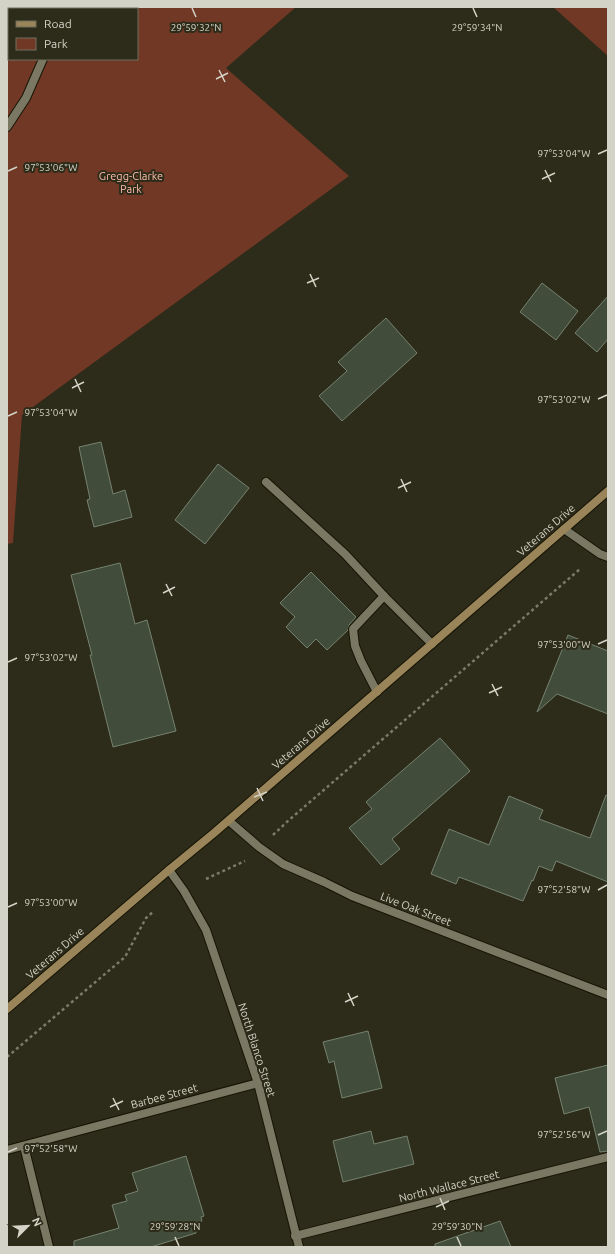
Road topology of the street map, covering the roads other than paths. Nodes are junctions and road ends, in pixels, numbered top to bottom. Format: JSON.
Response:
{"nodes":[{"id":1,"x":43,"y":60,"type":"edge"},
{"id":2,"x":7,"y":127,"type":"edge"},
{"id":3,"x":266,"y":482,"type":"dead end"},
{"id":4,"x":608,"y":491,"type":"edge"},
{"id":5,"x":564,"y":529,"type":"junction"},
{"id":6,"x":608,"y":557,"type":"edge"},
{"id":7,"x":384,"y":596,"type":"junction"},
{"id":8,"x":432,"y":644,"type":"junction"},
{"id":9,"x":377,"y":692,"type":"junction"},
{"id":10,"x":229,"y":821,"type":"junction"},
{"id":11,"x":170,"y":870,"type":"junction"},
{"id":12,"x":608,"y":995,"type":"edge"},
{"id":13,"x":7,"y":1009,"type":"edge"},
{"id":14,"x":258,"y":1083,"type":"junction"},
{"id":15,"x":24,"y":1146,"type":"junction"},
{"id":16,"x":7,"y":1150,"type":"edge"},
{"id":17,"x":608,"y":1158,"type":"edge"},
{"id":18,"x":295,"y":1236,"type":"junction"},
{"id":19,"x":49,"y":1247,"type":"edge"},
{"id":20,"x":299,"y":1247,"type":"edge"}],
"edges":[{"from":1,"to":2,"type":"street"},
{"from":3,"to":7,"type":"street"},
{"from":4,"to":5,"type":"main road","name":"Veterans Drive"},
{"from":5,"to":6,"type":"street"},
{"from":5,"to":8,"type":"main road","name":"Veterans Drive"},
{"from":7,"to":8,"type":"street"},
{"from":7,"to":9,"type":"street"},
{"from":8,"to":9,"type":"main road","name":"Veterans Drive"},
{"from":9,"to":10,"type":"main road","name":"Veterans Drive"},
{"from":10,"to":11,"type":"main road","name":"Veterans Drive"},
{"from":10,"to":12,"type":"street","name":"Live Oak Street"},
{"from":11,"to":13,"type":"main road","name":"Veterans Drive"},
{"from":11,"to":14,"type":"street","name":"North Blanco Street"},
{"from":14,"to":15,"type":"street","name":"Barbee Street"},
{"from":14,"to":18,"type":"street","name":"North Blanco Street"},
{"from":15,"to":16,"type":"street","name":"Barbee Street"},
{"from":15,"to":19,"type":"street"},
{"from":17,"to":18,"type":"street","name":"North Wallace Street"},
{"from":18,"to":20,"type":"street","name":"North Blanco Street"}]}
